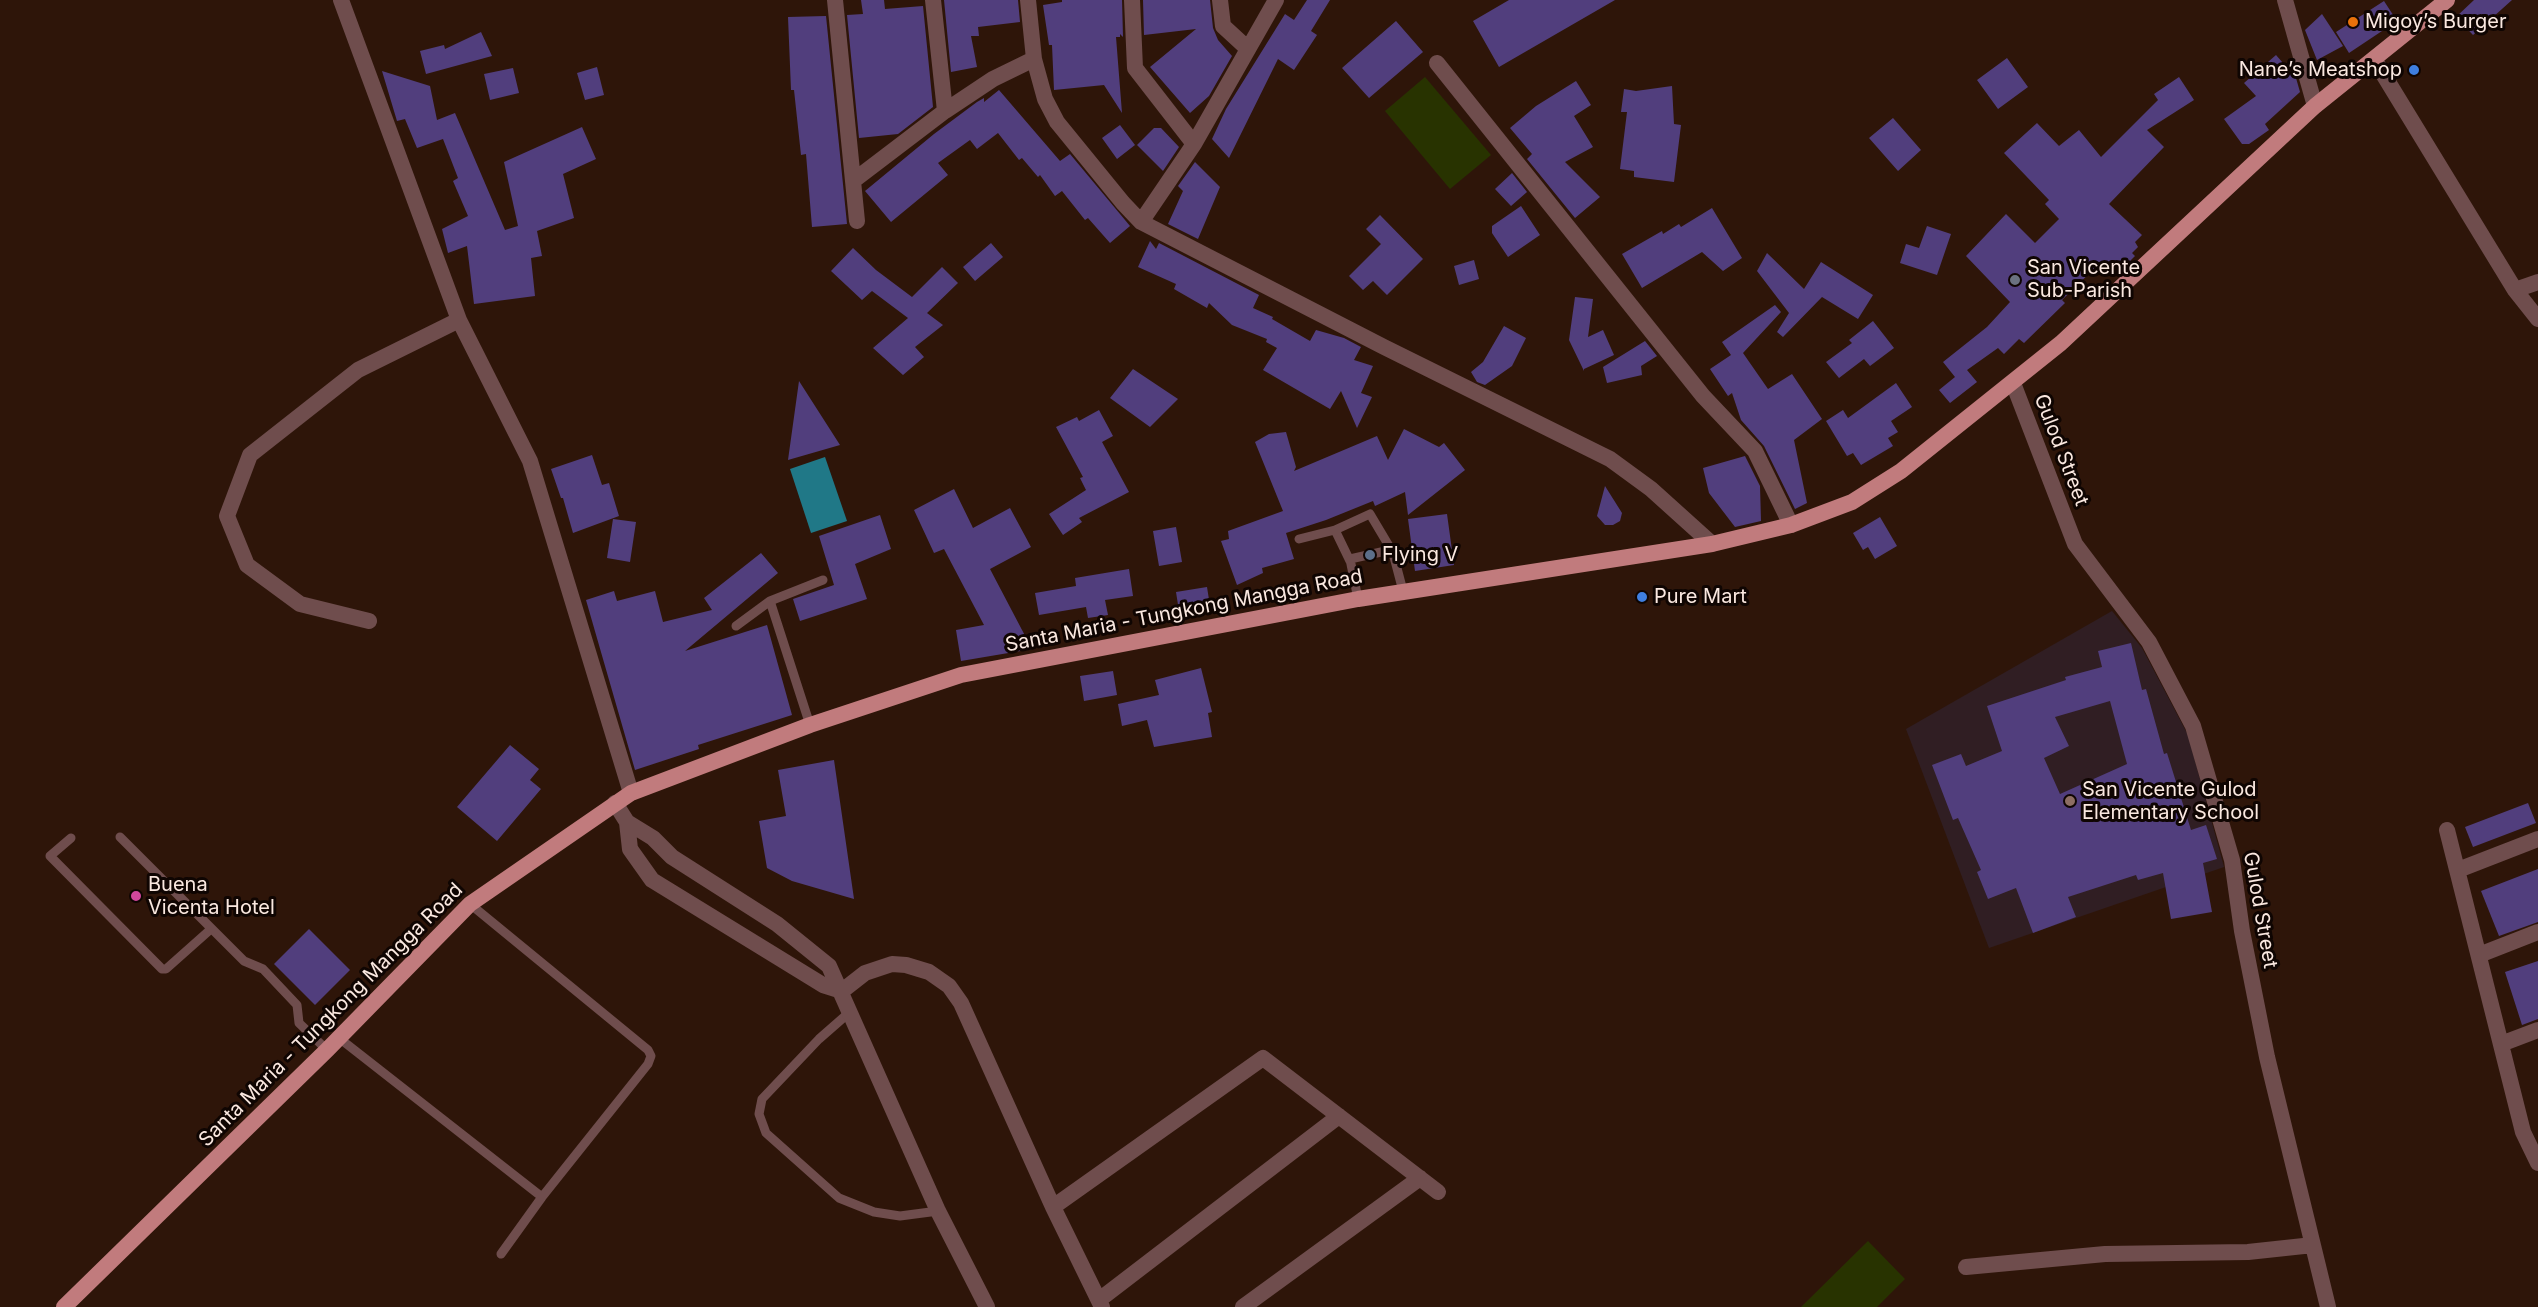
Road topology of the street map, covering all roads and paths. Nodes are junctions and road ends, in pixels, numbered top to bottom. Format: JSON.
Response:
{"nodes":[{"id":1,"x":341,"y":0,"type":"edge"},
{"id":2,"x":835,"y":0,"type":"edge"},
{"id":3,"x":933,"y":0,"type":"edge"},
{"id":4,"x":1028,"y":0,"type":"edge"},
{"id":5,"x":1132,"y":0,"type":"edge"},
{"id":6,"x":1220,"y":0,"type":"edge"},
{"id":7,"x":1276,"y":0,"type":"edge"},
{"id":8,"x":2285,"y":0,"type":"edge"},
{"id":9,"x":2447,"y":0,"type":"edge"},
{"id":10,"x":1248,"y":49,"type":"junction"},
{"id":11,"x":1034,"y":59,"type":"junction"},
{"id":12,"x":2374,"y":60,"type":"junction"},
{"id":13,"x":1437,"y":63,"type":"dead end"},
{"id":14,"x":2315,"y":106,"type":"junction"},
{"id":15,"x":945,"y":111,"type":"junction"},
{"id":16,"x":1194,"y":144,"type":"junction"},
{"id":17,"x":853,"y":181,"type":"junction"},
{"id":18,"x":857,"y":221,"type":"dead end"},
{"id":19,"x":1141,"y":222,"type":"junction"},
{"id":20,"x":2538,"y":282,"type":"edge"},
{"id":21,"x":2515,"y":290,"type":"junction"},
{"id":22,"x":2538,"y":319,"type":"edge"},
{"id":23,"x":459,"y":320,"type":"junction"},
{"id":24,"x":2013,"y":383,"type":"junction"},
{"id":25,"x":1791,"y":525,"type":"junction"},
{"id":26,"x":1335,"y":530,"type":"junction"},
{"id":27,"x":1299,"y":539,"type":"dead end"},
{"id":28,"x":1712,"y":544,"type":"junction"},
{"id":29,"x":1392,"y":551,"type":"junction"},
{"id":30,"x":1350,"y":561,"type":"junction"},
{"id":31,"x":823,"y":580,"type":"dead end"},
{"id":32,"x":1403,"y":591,"type":"junction"},
{"id":33,"x":1358,"y":599,"type":"junction"},
{"id":34,"x":770,"y":601,"type":"junction"},
{"id":35,"x":369,"y":621,"type":"dead end"},
{"id":36,"x":736,"y":626,"type":"dead end"},
{"id":37,"x":810,"y":725,"type":"junction"},
{"id":38,"x":632,"y":793,"type":"junction"},
{"id":39,"x":615,"y":803,"type":"junction"},
{"id":40,"x":627,"y":822,"type":"junction"},
{"id":41,"x":2448,"y":831,"type":"dead end"},
{"id":42,"x":120,"y":837,"type":"dead end"},
{"id":43,"x":71,"y":838,"type":"dead end"},
{"id":44,"x":2538,"y":839,"type":"edge"},
{"id":45,"x":2458,"y":870,"type":"junction"},
{"id":46,"x":470,"y":904,"type":"junction"},
{"id":47,"x":212,"y":928,"type":"junction"},
{"id":48,"x":2538,"y":932,"type":"edge"},
{"id":49,"x":2479,"y":955,"type":"junction"},
{"id":50,"x":842,"y":991,"type":"junction"},
{"id":51,"x":851,"y":1011,"type":"junction"},
{"id":52,"x":2538,"y":1030,"type":"edge"},
{"id":53,"x":333,"y":1044,"type":"junction"},
{"id":54,"x":2501,"y":1044,"type":"junction"},
{"id":55,"x":1339,"y":1116,"type":"junction"},
{"id":56,"x":2531,"y":1129,"type":"edge"},
{"id":57,"x":2538,"y":1163,"type":"edge"},
{"id":58,"x":1420,"y":1178,"type":"junction"},
{"id":59,"x":1438,"y":1192,"type":"dead end"},
{"id":60,"x":542,"y":1197,"type":"junction"},
{"id":61,"x":1053,"y":1207,"type":"junction"},
{"id":62,"x":938,"y":1211,"type":"junction"},
{"id":63,"x":2313,"y":1245,"type":"junction"},
{"id":64,"x":501,"y":1254,"type":"dead end"},
{"id":65,"x":1966,"y":1267,"type":"dead end"},
{"id":66,"x":1101,"y":1304,"type":"edge"},
{"id":67,"x":2324,"y":1306,"type":"edge"},
{"id":68,"x":64,"y":1307,"type":"edge"},
{"id":69,"x":987,"y":1307,"type":"edge"},
{"id":70,"x":1243,"y":1307,"type":"edge"}],
"edges":[{"from":1,"to":23,"type":"street"},
{"from":2,"to":17,"type":"street"},
{"from":3,"to":15,"type":"street"},
{"from":4,"to":11,"type":"street"},
{"from":5,"to":16,"type":"street"},
{"from":6,"to":10,"type":"street"},
{"from":7,"to":10,"type":"street"},
{"from":8,"to":14,"type":"street"},
{"from":9,"to":12,"type":"main road","name":"Santa Maria - Tungkong Mangga Road"},
{"from":10,"to":16,"type":"street"},
{"from":11,"to":15,"type":"street"},
{"from":11,"to":19,"type":"street"},
{"from":12,"to":14,"type":"main road","name":"Santa Maria - Tungkong Mangga Road"},
{"from":12,"to":21,"type":"street"},
{"from":13,"to":25,"type":"street"},
{"from":14,"to":24,"type":"main road","name":"Santa Maria - Tungkong Mangga Road"},
{"from":15,"to":17,"type":"street"},
{"from":16,"to":19,"type":"street"},
{"from":17,"to":18,"type":"street"},
{"from":19,"to":28,"type":"street"},
{"from":20,"to":21,"type":"street"},
{"from":21,"to":22,"type":"street"},
{"from":23,"to":35,"type":"street"},
{"from":23,"to":38,"type":"street"},
{"from":24,"to":25,"type":"main road","name":"Santa Maria - Tungkong Mangga Road"},
{"from":24,"to":63,"type":"street","name":"Gulod Street"},
{"from":25,"to":28,"type":"main road","name":"Santa Maria - Tungkong Mangga Road"},
{"from":26,"to":27,"type":"lane"},
{"from":26,"to":29,"type":"lane"},
{"from":26,"to":30,"type":"lane"},
{"from":28,"to":32,"type":"main road","name":"Santa Maria - Tungkong Mangga Road"},
{"from":29,"to":30,"type":"lane"},
{"from":29,"to":32,"type":"lane"},
{"from":30,"to":33,"type":"lane"},
{"from":31,"to":34,"type":"lane"},
{"from":32,"to":33,"type":"main road","name":"Santa Maria - Tungkong Mangga Road"},
{"from":33,"to":37,"type":"main road","name":"Santa Maria - Tungkong Mangga Road"},
{"from":34,"to":36,"type":"lane"},
{"from":34,"to":37,"type":"lane"},
{"from":37,"to":38,"type":"main road","name":"Santa Maria - Tungkong Mangga Road"},
{"from":38,"to":39,"type":"main road","name":"Santa Maria - Tungkong Mangga Road"},
{"from":39,"to":40,"type":"street"},
{"from":39,"to":46,"type":"main road","name":"Santa Maria - Tungkong Mangga Road"},
{"from":40,"to":50,"type":"street"},
{"from":40,"to":50,"type":"street"},
{"from":41,"to":45,"type":"street"},
{"from":42,"to":47,"type":"lane"},
{"from":43,"to":47,"type":"lane"},
{"from":44,"to":45,"type":"street"},
{"from":45,"to":49,"type":"street"},
{"from":46,"to":53,"type":"main road","name":"Santa Maria - Tungkong Mangga Road"},
{"from":46,"to":60,"type":"lane"},
{"from":47,"to":53,"type":"lane"},
{"from":48,"to":49,"type":"street"},
{"from":49,"to":54,"type":"street"},
{"from":50,"to":51,"type":"street"},
{"from":50,"to":61,"type":"street"},
{"from":51,"to":62,"type":"street"},
{"from":51,"to":62,"type":"lane"},
{"from":52,"to":54,"type":"street"},
{"from":53,"to":60,"type":"lane"},
{"from":53,"to":68,"type":"main road","name":"Santa Maria - Tungkong Mangga Road"},
{"from":54,"to":56,"type":"street"},
{"from":55,"to":58,"type":"street"},
{"from":55,"to":61,"type":"street"},
{"from":55,"to":66,"type":"street"},
{"from":56,"to":57,"type":"street"},
{"from":58,"to":59,"type":"street"},
{"from":58,"to":70,"type":"street"},
{"from":60,"to":64,"type":"lane"},
{"from":61,"to":66,"type":"street"},
{"from":62,"to":69,"type":"street"},
{"from":63,"to":65,"type":"street"},
{"from":63,"to":67,"type":"street","name":"Gulod Street"}]}
